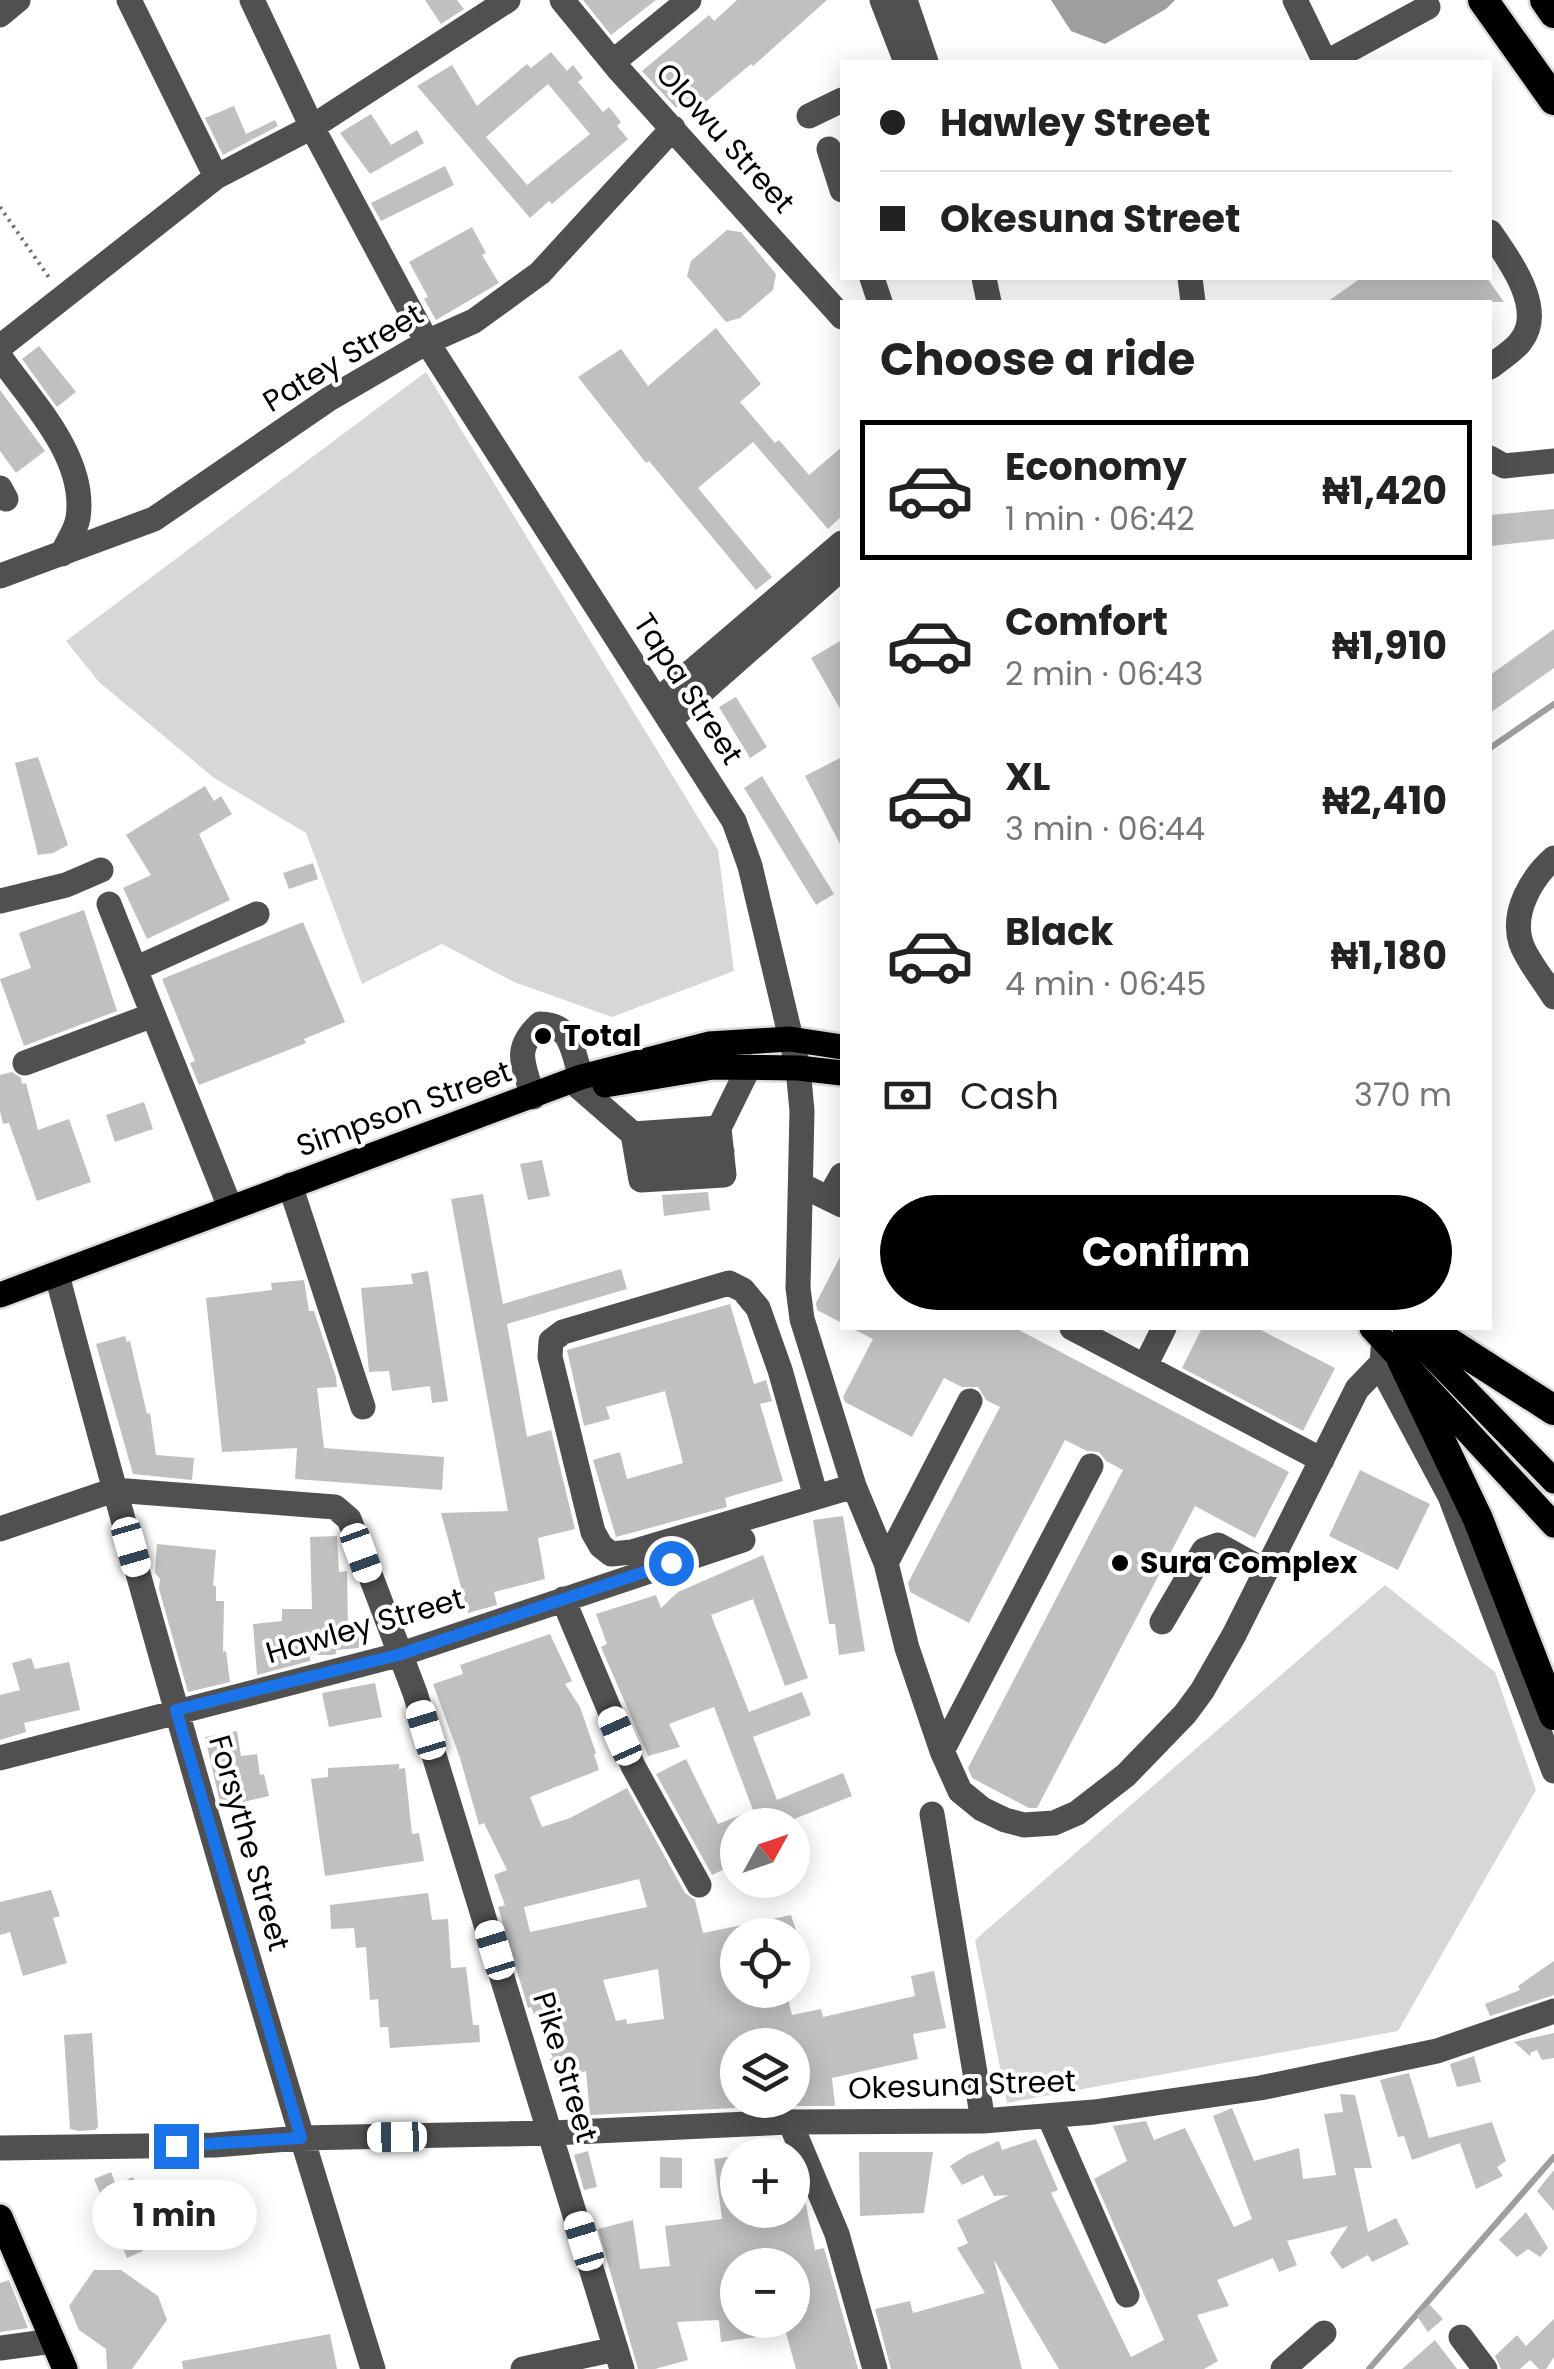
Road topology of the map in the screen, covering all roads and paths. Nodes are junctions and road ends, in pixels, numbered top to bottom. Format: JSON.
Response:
{"nodes":[{"id":1,"x":18,"y":0,"type":"edge"},
{"id":2,"x":129,"y":0,"type":"edge"},
{"id":3,"x":252,"y":0,"type":"edge"},
{"id":4,"x":508,"y":0,"type":"edge"},
{"id":5,"x":562,"y":0,"type":"edge"},
{"id":6,"x":689,"y":0,"type":"edge"},
{"id":7,"x":882,"y":0,"type":"edge"},
{"id":8,"x":905,"y":0,"type":"edge"},
{"id":9,"x":1295,"y":0,"type":"edge"},
{"id":10,"x":1483,"y":0,"type":"edge"},
{"id":11,"x":1545,"y":0,"type":"edge"},
{"id":12,"x":1428,"y":7,"type":"dead end"},
{"id":13,"x":1554,"y":13,"type":"edge"},
{"id":14,"x":0,"y":15,"type":"edge"},
{"id":15,"x":905,"y":60,"type":"edge"},
{"id":16,"x":925,"y":60,"type":"edge"},
{"id":17,"x":1325,"y":60,"type":"edge"},
{"id":18,"x":1330,"y":60,"type":"edge"},
{"id":19,"x":613,"y":62,"type":"junction"},
{"id":20,"x":1554,"y":100,"type":"edge"},
{"id":21,"x":840,"y":101,"type":"edge"},
{"id":22,"x":809,"y":116,"type":"dead end"},
{"id":23,"x":312,"y":127,"type":"junction"},
{"id":24,"x":673,"y":128,"type":"junction"},
{"id":25,"x":828,"y":149,"type":"dead end"},
{"id":26,"x":216,"y":177,"type":"junction"},
{"id":27,"x":840,"y":184,"type":"edge"},
{"id":28,"x":0,"y":206,"type":"edge"},
{"id":29,"x":1492,"y":235,"type":"edge"},
{"id":30,"x":65,"y":299,"type":"junction"},
{"id":31,"x":840,"y":315,"type":"edge"},
{"id":32,"x":428,"y":342,"type":"junction"},
{"id":33,"x":0,"y":346,"type":"edge"},
{"id":34,"x":0,"y":357,"type":"edge"},
{"id":35,"x":1492,"y":365,"type":"edge"},
{"id":36,"x":1492,"y":459,"type":"edge"},
{"id":37,"x":1554,"y":461,"type":"edge"},
{"id":38,"x":840,"y":545,"type":"edge"},
{"id":39,"x":62,"y":554,"type":"junction"},
{"id":40,"x":840,"y":570,"type":"edge"},
{"id":41,"x":0,"y":576,"type":"edge"},
{"id":42,"x":664,"y":711,"type":"junction"},
{"id":43,"x":1554,"y":858,"type":"edge"},
{"id":44,"x":101,"y":870,"type":"dead end"},
{"id":45,"x":0,"y":901,"type":"edge"},
{"id":46,"x":109,"y":904,"type":"dead end"},
{"id":47,"x":257,"y":914,"type":"dead end"},
{"id":48,"x":135,"y":969,"type":"junction"},
{"id":49,"x":1554,"y":997,"type":"edge"},
{"id":50,"x":153,"y":1016,"type":"junction"},
{"id":51,"x":790,"y":1039,"type":"junction"},
{"id":52,"x":840,"y":1047,"type":"edge"},
{"id":53,"x":25,"y":1062,"type":"dead end"},
{"id":54,"x":748,"y":1068,"type":"junction"},
{"id":55,"x":798,"y":1068,"type":"junction"},
{"id":56,"x":840,"y":1074,"type":"edge"},
{"id":57,"x":580,"y":1082,"type":"junction"},
{"id":58,"x":542,"y":1094,"type":"junction"},
{"id":59,"x":721,"y":1140,"type":"junction"},
{"id":60,"x":635,"y":1146,"type":"junction"},
{"id":61,"x":802,"y":1185,"type":"junction"},
{"id":62,"x":290,"y":1186,"type":"junction"},
{"id":63,"x":836,"y":1202,"type":"edge"},
{"id":64,"x":230,"y":1207,"type":"junction"},
{"id":65,"x":57,"y":1274,"type":"junction"},
{"id":66,"x":0,"y":1295,"type":"edge"},
{"id":67,"x":1076,"y":1330,"type":"edge"},
{"id":68,"x":1163,"y":1330,"type":"edge"},
{"id":69,"x":1429,"y":1330,"type":"edge"},
{"id":70,"x":1389,"y":1344,"type":"edge"},
{"id":71,"x":1145,"y":1366,"type":"junction"},
{"id":72,"x":970,"y":1401,"type":"dead end"},
{"id":73,"x":362,"y":1407,"type":"dead end"},
{"id":74,"x":1554,"y":1410,"type":"edge"},
{"id":75,"x":1322,"y":1460,"type":"junction"},
{"id":76,"x":1091,"y":1466,"type":"dead end"},
{"id":77,"x":1554,"y":1481,"type":"edge"},
{"id":78,"x":854,"y":1486,"type":"junction"},
{"id":79,"x":114,"y":1490,"type":"junction"},
{"id":80,"x":816,"y":1497,"type":"junction"},
{"id":81,"x":1554,"y":1525,"type":"edge"},
{"id":82,"x":0,"y":1529,"type":"edge"},
{"id":83,"x":743,"y":1540,"type":"dead end"},
{"id":84,"x":886,"y":1564,"type":"junction"},
{"id":85,"x":1265,"y":1571,"type":"junction"},
{"id":86,"x":563,"y":1598,"type":"junction"},
{"id":87,"x":1162,"y":1622,"type":"dead end"},
{"id":88,"x":398,"y":1655,"type":"junction"},
{"id":89,"x":176,"y":1710,"type":"junction"},
{"id":90,"x":1554,"y":1715,"type":"edge"},
{"id":91,"x":942,"y":1751,"type":"junction"},
{"id":92,"x":0,"y":1758,"type":"edge"},
{"id":93,"x":1554,"y":1771,"type":"edge"},
{"id":94,"x":932,"y":1814,"type":"dead end"},
{"id":95,"x":699,"y":1885,"type":"dead end"},
{"id":96,"x":1554,"y":2011,"type":"edge"},
{"id":97,"x":1048,"y":2116,"type":"junction"},
{"id":98,"x":983,"y":2121,"type":"junction"},
{"id":99,"x":790,"y":2122,"type":"junction"},
{"id":100,"x":552,"y":2134,"type":"junction"},
{"id":101,"x":301,"y":2138,"type":"junction"},
{"id":102,"x":0,"y":2148,"type":"edge"},
{"id":103,"x":0,"y":2218,"type":"edge"},
{"id":104,"x":1128,"y":2295,"type":"dead end"},
{"id":105,"x":1324,"y":2333,"type":"dead end"},
{"id":106,"x":1461,"y":2337,"type":"dead end"},
{"id":107,"x":53,"y":2342,"type":"junction"},
{"id":108,"x":0,"y":2348,"type":"edge"},
{"id":109,"x":619,"y":2359,"type":"edge"},
{"id":110,"x":64,"y":2369,"type":"edge"},
{"id":111,"x":373,"y":2369,"type":"edge"},
{"id":112,"x":523,"y":2369,"type":"edge"},
{"id":113,"x":875,"y":2369,"type":"edge"},
{"id":114,"x":1283,"y":2369,"type":"edge"},
{"id":115,"x":1485,"y":2369,"type":"edge"}],
"edges":[{"from":1,"to":14,"type":"street"},
{"from":2,"to":26,"type":"street"},
{"from":3,"to":23,"type":"street","name":"Tapa Street"},
{"from":4,"to":23,"type":"street"},
{"from":5,"to":19,"type":"street","name":"Olowu Street"},
{"from":6,"to":19,"type":"street"},
{"from":7,"to":15,"type":"street"},
{"from":8,"to":16,"type":"street"},
{"from":9,"to":17,"type":"street"},
{"from":10,"to":20,"type":"highway"},
{"from":11,"to":13,"type":"highway"},
{"from":12,"to":18,"type":"street"},
{"from":19,"to":24,"type":"street","name":"Olowu Street"},
{"from":21,"to":22,"type":"street"},
{"from":23,"to":26,"type":"street"},
{"from":23,"to":32,"type":"street","name":"Tapa Street"},
{"from":24,"to":31,"type":"street","name":"Olowu Street"},
{"from":24,"to":32,"type":"street","name":"Patey Street"},
{"from":25,"to":27,"type":"street"},
{"from":26,"to":30,"type":"street"},
{"from":28,"to":30,"type":"path"},
{"from":29,"to":35,"type":"street"},
{"from":30,"to":33,"type":"street"},
{"from":32,"to":39,"type":"street","name":"Patey Street"},
{"from":32,"to":42,"type":"street","name":"Tapa Street"},
{"from":34,"to":39,"type":"street"},
{"from":36,"to":37,"type":"street"},
{"from":38,"to":42,"type":"street"},
{"from":39,"to":41,"type":"street","name":"Patey Street"},
{"from":40,"to":42,"type":"street"},
{"from":42,"to":51,"type":"street","name":"Tapa Street"},
{"from":43,"to":49,"type":"street"},
{"from":44,"to":45,"type":"street"},
{"from":46,"to":48,"type":"street"},
{"from":47,"to":48,"type":"street"},
{"from":48,"to":50,"type":"street"},
{"from":50,"to":53,"type":"street"},
{"from":50,"to":64,"type":"street"},
{"from":51,"to":52,"type":"main road"},
{"from":51,"to":55,"type":"street","name":"Tapa Street"},
{"from":51,"to":57,"type":"main road"},
{"from":54,"to":55,"type":"main road"},
{"from":54,"to":57,"type":"main road"},
{"from":54,"to":59,"type":"street"},
{"from":55,"to":56,"type":"main road"},
{"from":55,"to":61,"type":"street","name":"Tapa Street"},
{"from":57,"to":58,"type":"main road","name":"Simpson Street"},
{"from":57,"to":58,"type":"street"},
{"from":57,"to":60,"type":"street"},
{"from":58,"to":62,"type":"main road","name":"Simpson Street"},
{"from":59,"to":60,"type":"street"},
{"from":59,"to":60,"type":"street"},
{"from":61,"to":63,"type":"street"},
{"from":61,"to":78,"type":"street","name":"Tapa Street"},
{"from":62,"to":64,"type":"main road","name":"Simpson Street"},
{"from":62,"to":73,"type":"street"},
{"from":64,"to":65,"type":"main road","name":"Simpson Street"},
{"from":65,"to":66,"type":"main road","name":"Simpson Street"},
{"from":65,"to":79,"type":"street","name":"Forsythe Street"},
{"from":67,"to":71,"type":"street"},
{"from":68,"to":71,"type":"street"},
{"from":69,"to":74,"type":"highway"},
{"from":70,"to":75,"type":"street","name":"Tapa Street"},
{"from":70,"to":77,"type":"main road"},
{"from":70,"to":81,"type":"main road"},
{"from":70,"to":90,"type":"highway"},
{"from":70,"to":93,"type":"street"},
{"from":71,"to":75,"type":"street"},
{"from":72,"to":84,"type":"street"},
{"from":75,"to":85,"type":"street","name":"Tapa Street"},
{"from":76,"to":91,"type":"street"},
{"from":78,"to":80,"type":"street"},
{"from":78,"to":84,"type":"street","name":"Tapa Street"},
{"from":79,"to":82,"type":"street"},
{"from":79,"to":88,"type":"street","name":"Pike Street"},
{"from":79,"to":89,"type":"street","name":"Forsythe Street"},
{"from":80,"to":80,"type":"street"},
{"from":83,"to":86,"type":"street","name":"Hawley Street"},
{"from":84,"to":91,"type":"street","name":"Tapa Street"},
{"from":85,"to":87,"type":"street"},
{"from":85,"to":91,"type":"street","name":"Tapa Street"},
{"from":86,"to":88,"type":"street","name":"Hawley Street"},
{"from":86,"to":95,"type":"street"},
{"from":88,"to":89,"type":"street","name":"Hawley Street"},
{"from":88,"to":100,"type":"street","name":"Pike Street"},
{"from":89,"to":92,"type":"street","name":"Hawley Street"},
{"from":89,"to":101,"type":"street","name":"Forsythe Street"},
{"from":94,"to":98,"type":"street"},
{"from":96,"to":97,"type":"street","name":"Okesuna Street"},
{"from":97,"to":98,"type":"street","name":"Okesuna Street"},
{"from":97,"to":104,"type":"street"},
{"from":98,"to":99,"type":"street","name":"Okesuna Street"},
{"from":99,"to":100,"type":"street","name":"Okesuna Street"},
{"from":99,"to":113,"type":"street"},
{"from":100,"to":101,"type":"street","name":"Okesuna Street"},
{"from":100,"to":109,"type":"street","name":"Pike Street"},
{"from":101,"to":102,"type":"street","name":"Okesuna Street"},
{"from":101,"to":111,"type":"street","name":"Forsythe Street"},
{"from":103,"to":107,"type":"main road"},
{"from":105,"to":114,"type":"street"},
{"from":106,"to":115,"type":"street"},
{"from":107,"to":108,"type":"street"},
{"from":107,"to":110,"type":"main road"},
{"from":109,"to":112,"type":"street"}]}
